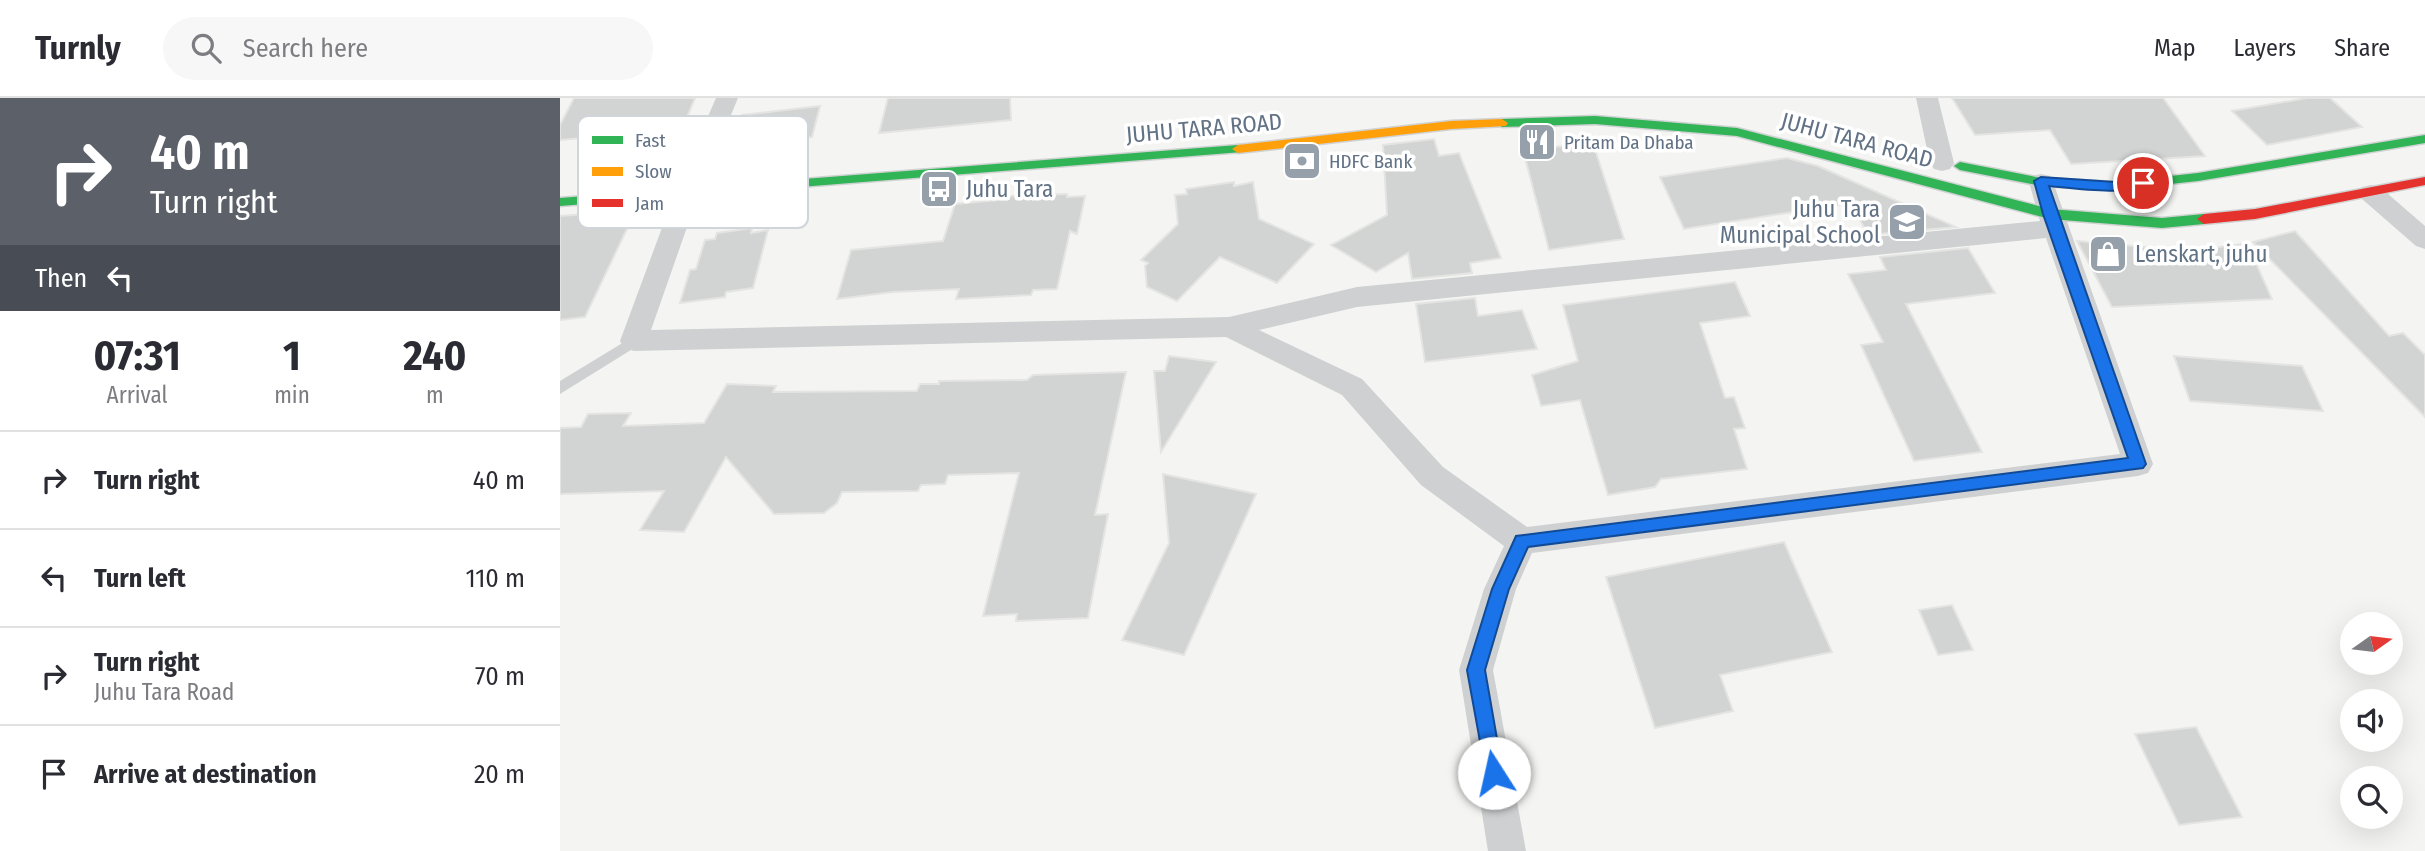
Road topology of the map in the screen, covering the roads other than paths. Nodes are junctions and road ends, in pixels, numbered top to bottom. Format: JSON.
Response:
{"nodes":[{"id":1,"x":727,"y":98,"type":"edge"},
{"id":2,"x":1927,"y":98,"type":"edge"},
{"id":3,"x":720,"y":116,"type":"edge"},
{"id":4,"x":2425,"y":139,"type":"edge"},
{"id":5,"x":1936,"y":161,"type":"joint"},
{"id":6,"x":808,"y":171,"type":"edge"},
{"id":7,"x":2041,"y":181,"type":"junction"},
{"id":8,"x":2425,"y":181,"type":"edge"},
{"id":9,"x":2371,"y":193,"type":"junction"},
{"id":10,"x":578,"y":199,"type":"edge"},
{"id":11,"x":560,"y":202,"type":"edge"},
{"id":12,"x":2052,"y":221,"type":"junction"},
{"id":13,"x":677,"y":228,"type":"edge"},
{"id":14,"x":2425,"y":240,"type":"edge"},
{"id":15,"x":1229,"y":327,"type":"junction"},
{"id":16,"x":635,"y":341,"type":"junction"},
{"id":17,"x":560,"y":388,"type":"edge"},
{"id":18,"x":1522,"y":541,"type":"junction"},
{"id":19,"x":1507,"y":851,"type":"edge"}],
"edges":[{"from":1,"to":3,"type":"street"},
{"from":2,"to":5,"type":"street"},
{"from":4,"to":7,"type":"main road","name":"JUHU TARA ROAD"},
{"from":5,"to":7,"type":"main road","name":"JUHU TARA ROAD"},
{"from":6,"to":12,"type":"main road","name":"JUHU TARA ROAD"},
{"from":7,"to":12,"type":"street"},
{"from":8,"to":9,"type":"main road","name":"JUHU TARA ROAD"},
{"from":9,"to":12,"type":"main road","name":"JUHU TARA ROAD"},
{"from":9,"to":14,"type":"street"},
{"from":10,"to":11,"type":"main road","name":"JUHU TARA ROAD"},
{"from":12,"to":15,"type":"street"},
{"from":12,"to":18,"type":"street"},
{"from":13,"to":16,"type":"street"},
{"from":15,"to":16,"type":"street"},
{"from":15,"to":18,"type":"street"},
{"from":16,"to":17,"type":"lane"},
{"from":18,"to":19,"type":"street"}]}
